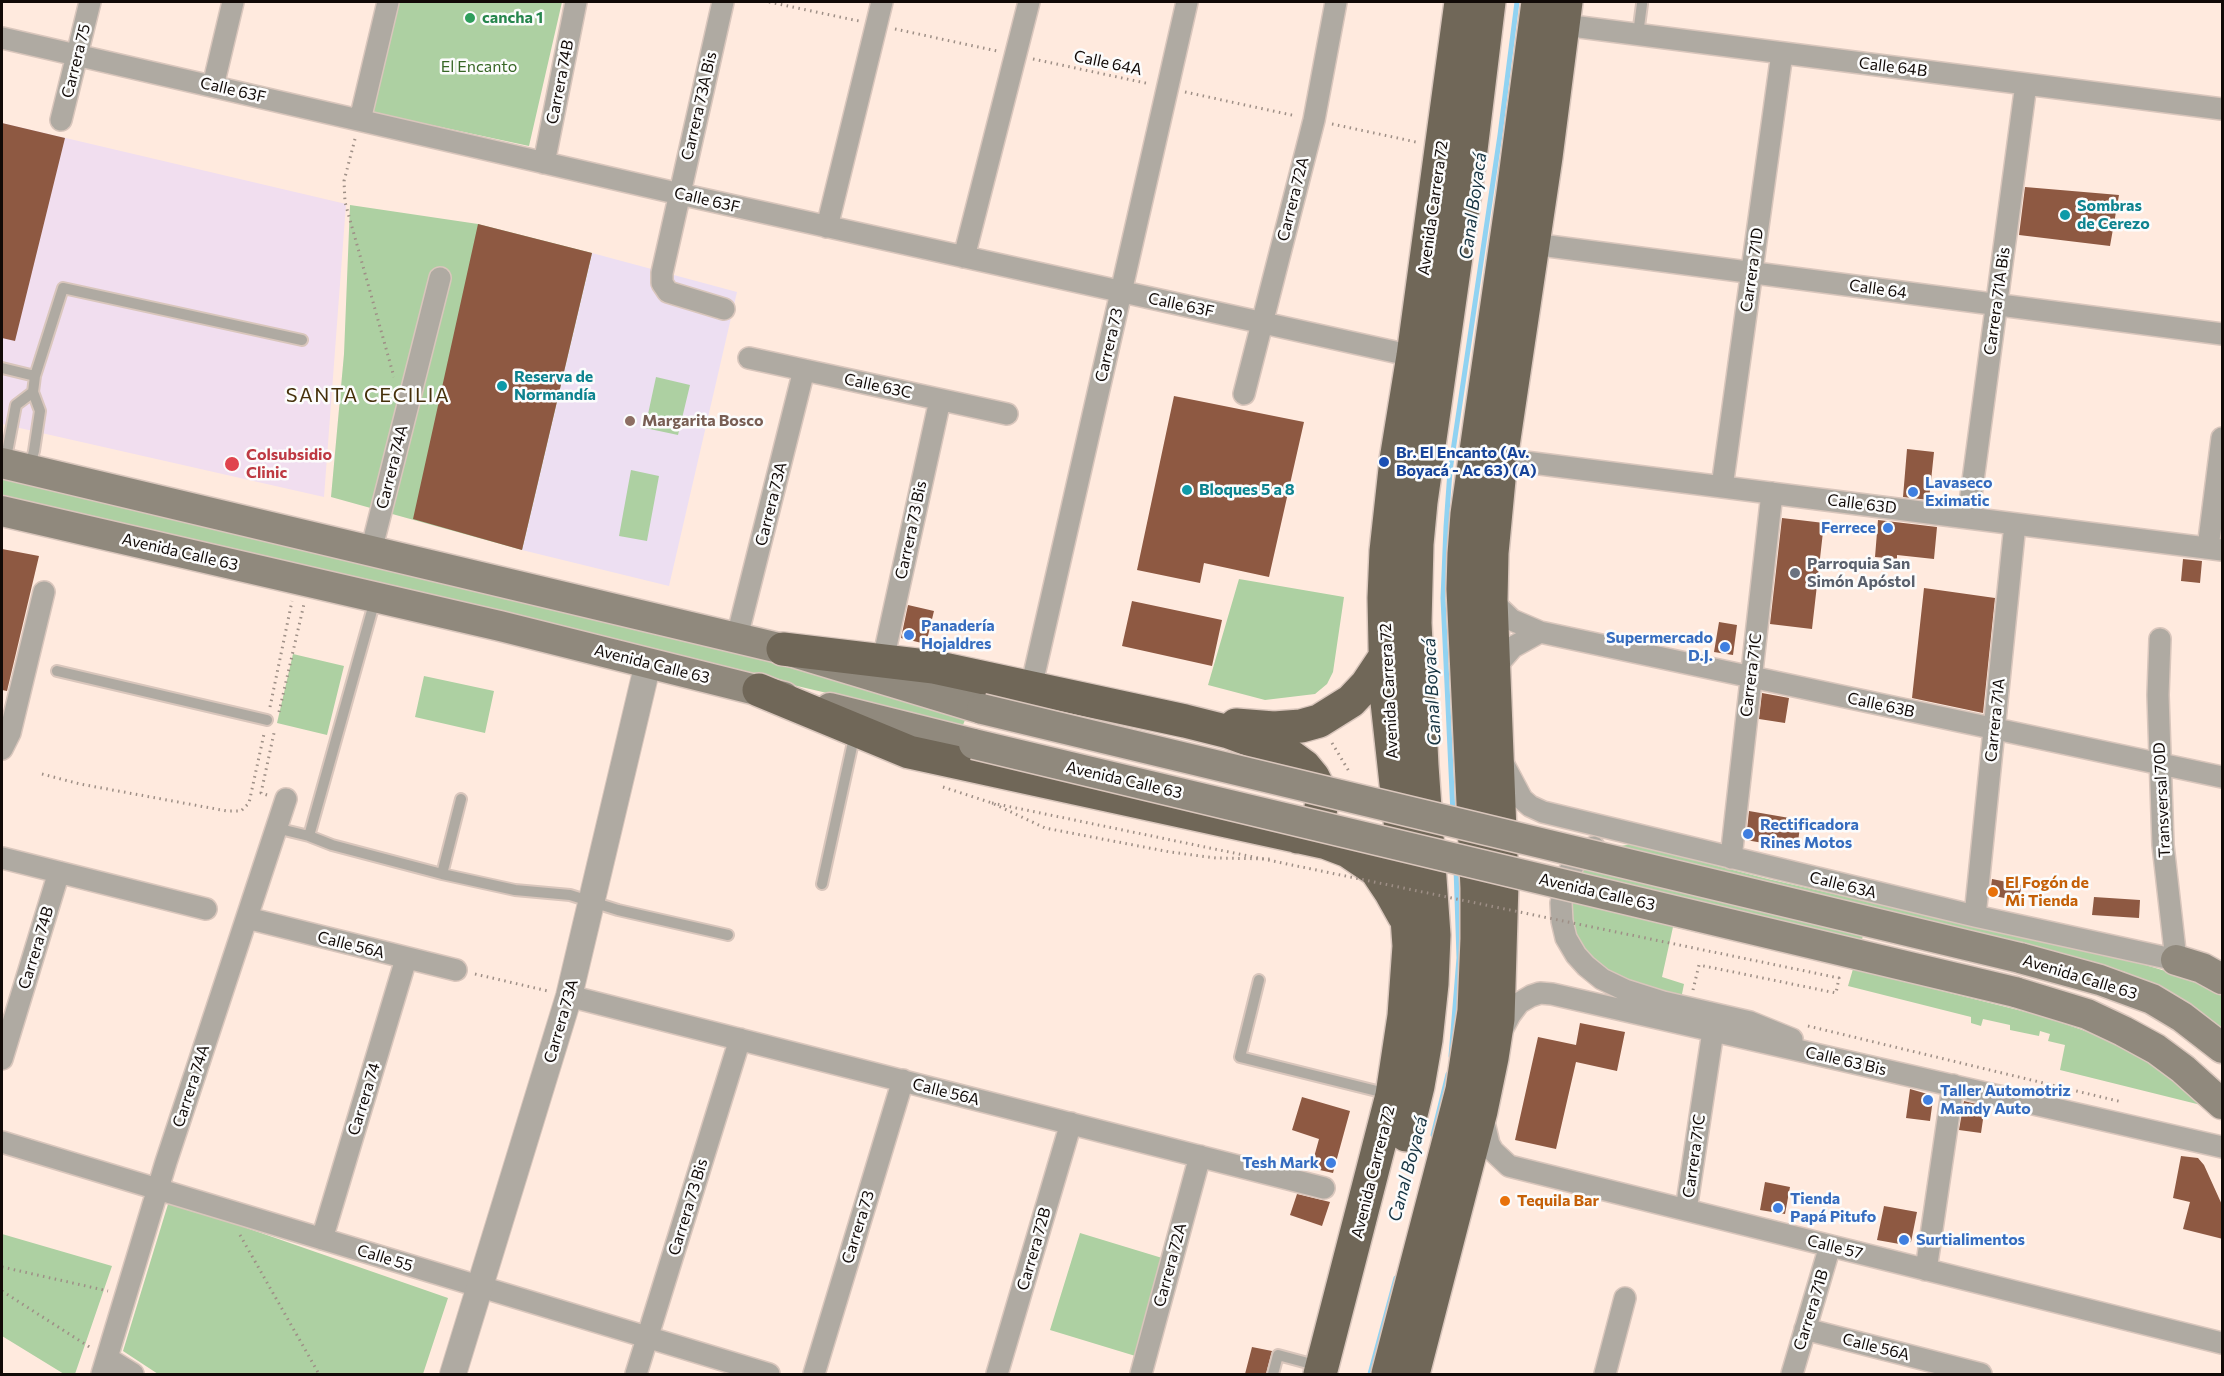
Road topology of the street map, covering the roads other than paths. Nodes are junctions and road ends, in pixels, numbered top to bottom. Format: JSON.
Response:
{"nodes":[{"id":1,"x":90,"y":2,"type":"edge"},
{"id":2,"x":233,"y":2,"type":"edge"},
{"id":3,"x":388,"y":2,"type":"edge"},
{"id":4,"x":576,"y":2,"type":"edge"},
{"id":5,"x":723,"y":2,"type":"edge"},
{"id":6,"x":882,"y":2,"type":"edge"},
{"id":7,"x":1029,"y":2,"type":"edge"},
{"id":8,"x":1187,"y":2,"type":"edge"},
{"id":9,"x":1336,"y":2,"type":"edge"},
{"id":10,"x":1461,"y":2,"type":"edge"},
{"id":11,"x":1473,"y":2,"type":"edge"},
{"id":12,"x":1538,"y":2,"type":"edge"},
{"id":13,"x":1642,"y":4,"type":"dead end"},
{"id":14,"x":1565,"y":13,"type":"edge"},
{"id":15,"x":1487,"y":17,"type":"edge"},
{"id":16,"x":1638,"y":34,"type":"junction"},
{"id":17,"x":2,"y":38,"type":"edge"},
{"id":18,"x":1782,"y":53,"type":"junction"},
{"id":19,"x":78,"y":54,"type":"junction"},
{"id":20,"x":2026,"y":84,"type":"junction"},
{"id":21,"x":213,"y":86,"type":"junction"},
{"id":22,"x":2223,"y":109,"type":"edge"},
{"id":23,"x":61,"y":120,"type":"dead end"},
{"id":24,"x":360,"y":120,"type":"junction"},
{"id":25,"x":1456,"y":153,"type":"junction"},
{"id":26,"x":544,"y":163,"type":"junction"},
{"id":27,"x":680,"y":194,"type":"junction"},
{"id":28,"x":827,"y":227,"type":"junction"},
{"id":29,"x":1533,"y":244,"type":"junction"},
{"id":30,"x":964,"y":257,"type":"junction"},
{"id":31,"x":1752,"y":272,"type":"junction"},
{"id":32,"x":440,"y":279,"type":"dead end"},
{"id":33,"x":1121,"y":292,"type":"junction"},
{"id":34,"x":1997,"y":305,"type":"junction"},
{"id":35,"x":724,"y":309,"type":"dead end"},
{"id":36,"x":1262,"y":323,"type":"junction"},
{"id":37,"x":2223,"y":334,"type":"edge"},
{"id":38,"x":302,"y":340,"type":"dead end"},
{"id":39,"x":1413,"y":356,"type":"junction"},
{"id":40,"x":749,"y":358,"type":"dead end"},
{"id":41,"x":2,"y":368,"type":"edge"},
{"id":42,"x":804,"y":370,"type":"junction"},
{"id":43,"x":35,"y":376,"type":"junction"},
{"id":44,"x":33,"y":392,"type":"junction"},
{"id":45,"x":1244,"y":394,"type":"dead end"},
{"id":46,"x":940,"y":400,"type":"junction"},
{"id":47,"x":1007,"y":414,"type":"dead end"},
{"id":48,"x":2223,"y":438,"type":"edge"},
{"id":49,"x":1501,"y":459,"type":"junction"},
{"id":50,"x":12,"y":465,"type":"edge"},
{"id":51,"x":1722,"y":487,"type":"junction"},
{"id":52,"x":1772,"y":493,"type":"junction"},
{"id":53,"x":2,"y":511,"type":"edge"},
{"id":54,"x":1968,"y":518,"type":"junction"},
{"id":55,"x":2015,"y":524,"type":"junction"},
{"id":56,"x":2215,"y":549,"type":"edge"},
{"id":57,"x":371,"y":551,"type":"junction"},
{"id":58,"x":44,"y":592,"type":"dead end"},
{"id":59,"x":375,"y":597,"type":"junction"},
{"id":60,"x":1491,"y":600,"type":"junction"},
{"id":61,"x":1540,"y":632,"type":"junction"},
{"id":62,"x":737,"y":638,"type":"junction"},
{"id":63,"x":2160,"y":639,"type":"dead end"},
{"id":64,"x":783,"y":648,"type":"junction"},
{"id":65,"x":1386,"y":657,"type":"junction"},
{"id":66,"x":883,"y":660,"type":"junction"},
{"id":67,"x":648,"y":663,"type":"junction"},
{"id":68,"x":1494,"y":669,"type":"junction"},
{"id":69,"x":57,"y":670,"type":"dead end"},
{"id":70,"x":1751,"y":677,"type":"junction"},
{"id":71,"x":1031,"y":688,"type":"junction"},
{"id":72,"x":759,"y":690,"type":"joint"},
{"id":73,"x":1185,"y":721,"type":"junction"},
{"id":74,"x":272,"y":722,"type":"road end"},
{"id":75,"x":857,"y":723,"type":"junction"},
{"id":76,"x":1994,"y":729,"type":"junction"},
{"id":77,"x":2,"y":749,"type":"edge"},
{"id":78,"x":1498,"y":751,"type":"junction"},
{"id":79,"x":2160,"y":764,"type":"junction"},
{"id":80,"x":2223,"y":777,"type":"edge"},
{"id":81,"x":286,"y":799,"type":"road end"},
{"id":82,"x":461,"y":799,"type":"dead end"},
{"id":83,"x":276,"y":828,"type":"junction"},
{"id":84,"x":309,"y":836,"type":"junction"},
{"id":85,"x":1641,"y":836,"type":"junction"},
{"id":86,"x":1298,"y":837,"type":"junction"},
{"id":87,"x":2,"y":858,"type":"edge"},
{"id":88,"x":1731,"y":858,"type":"junction"},
{"id":89,"x":59,"y":872,"type":"junction"},
{"id":90,"x":442,"y":874,"type":"junction"},
{"id":91,"x":822,"y":884,"type":"dead end"},
{"id":92,"x":592,"y":901,"type":"junction"},
{"id":93,"x":1502,"y":908,"type":"junction"},
{"id":94,"x":206,"y":909,"type":"dead end"},
{"id":95,"x":1975,"y":916,"type":"junction"},
{"id":96,"x":246,"y":918,"type":"junction"},
{"id":97,"x":1407,"y":922,"type":"junction"},
{"id":98,"x":728,"y":935,"type":"dead end"},
{"id":99,"x":1477,"y":947,"type":"junction"},
{"id":100,"x":406,"y":959,"type":"junction"},
{"id":101,"x":2176,"y":960,"type":"junction"},
{"id":102,"x":456,"y":970,"type":"road end"},
{"id":103,"x":2223,"y":970,"type":"edge"},
{"id":104,"x":2223,"y":979,"type":"edge"},
{"id":105,"x":1259,"y":980,"type":"dead end"},
{"id":106,"x":1499,"y":993,"type":"junction"},
{"id":107,"x":561,"y":994,"type":"junction"},
{"id":108,"x":1713,"y":1031,"type":"junction"},
{"id":109,"x":740,"y":1039,"type":"junction"},
{"id":110,"x":1494,"y":1045,"type":"junction"},
{"id":111,"x":2223,"y":1048,"type":"edge"},
{"id":112,"x":2,"y":1059,"type":"edge"},
{"id":113,"x":1840,"y":1060,"type":"junction"},
{"id":114,"x":903,"y":1080,"type":"junction"},
{"id":115,"x":1953,"y":1085,"type":"junction"},
{"id":116,"x":1392,"y":1095,"type":"junction"},
{"id":117,"x":2223,"y":1104,"type":"edge"},
{"id":118,"x":1481,"y":1111,"type":"junction"},
{"id":119,"x":1071,"y":1123,"type":"junction"},
{"id":120,"x":2,"y":1142,"type":"edge"},
{"id":121,"x":2223,"y":1147,"type":"edge"},
{"id":122,"x":1200,"y":1156,"type":"junction"},
{"id":123,"x":1324,"y":1188,"type":"dead end"},
{"id":124,"x":157,"y":1189,"type":"junction"},
{"id":125,"x":1686,"y":1210,"type":"junction"},
{"id":126,"x":322,"y":1239,"type":"junction"},
{"id":127,"x":1830,"y":1246,"type":"junction"},
{"id":128,"x":1926,"y":1270,"type":"junction"},
{"id":129,"x":481,"y":1287,"type":"junction"},
{"id":130,"x":1625,"y":1298,"type":"dead end"},
{"id":131,"x":1347,"y":1318,"type":"junction"},
{"id":132,"x":1805,"y":1329,"type":"junction"},
{"id":133,"x":647,"y":1338,"type":"junction"},
{"id":134,"x":2223,"y":1343,"type":"edge"},
{"id":135,"x":105,"y":1366,"type":"edge"},
{"id":136,"x":1411,"y":1367,"type":"edge"},
{"id":137,"x":1329,"y":1372,"type":"edge"},
{"id":138,"x":133,"y":1374,"type":"edge"},
{"id":139,"x":453,"y":1374,"type":"edge"},
{"id":140,"x":636,"y":1374,"type":"edge"},
{"id":141,"x":769,"y":1374,"type":"edge"},
{"id":142,"x":814,"y":1374,"type":"edge"},
{"id":143,"x":997,"y":1374,"type":"edge"},
{"id":144,"x":1141,"y":1374,"type":"edge"},
{"id":145,"x":1273,"y":1374,"type":"edge"},
{"id":146,"x":1388,"y":1374,"type":"edge"},
{"id":147,"x":1605,"y":1374,"type":"edge"},
{"id":148,"x":1792,"y":1374,"type":"edge"},
{"id":149,"x":1981,"y":1374,"type":"edge"}],
"edges":[{"from":1,"to":19,"type":"street","name":"Carrera 75"},
{"from":2,"to":21,"type":"street"},
{"from":3,"to":24,"type":"street"},
{"from":4,"to":26,"type":"street","name":"Carrera 74B"},
{"from":5,"to":27,"type":"street","name":"Carrera 73A Bis"},
{"from":6,"to":28,"type":"street"},
{"from":7,"to":30,"type":"street"},
{"from":8,"to":33,"type":"street","name":"Carrera 73"},
{"from":9,"to":36,"type":"street","name":"Carrera 72A"},
{"from":10,"to":25,"type":"highway","name":"Avenida Carrera 72"},
{"from":11,"to":15,"type":"highway"},
{"from":12,"to":99,"type":"highway"},
{"from":13,"to":16,"type":"lane"},
{"from":14,"to":16,"type":"street","name":"Calle 64B"},
{"from":14,"to":29,"type":"highway"},
{"from":15,"to":25,"type":"highway","name":"Avenida Carrera 72"},
{"from":16,"to":18,"type":"street","name":"Calle 64B"},
{"from":17,"to":19,"type":"street","name":"Calle 63F"},
{"from":18,"to":20,"type":"street","name":"Calle 64B"},
{"from":18,"to":31,"type":"street","name":"Carrera 71D"},
{"from":19,"to":21,"type":"street","name":"Calle 63F"},
{"from":19,"to":23,"type":"street","name":"Carrera 75"},
{"from":20,"to":22,"type":"street","name":"Calle 64B"},
{"from":20,"to":34,"type":"street","name":"Carrera 71A Bis"},
{"from":21,"to":24,"type":"street","name":"Calle 63F"},
{"from":24,"to":26,"type":"street","name":"Calle 63F"},
{"from":25,"to":39,"type":"highway","name":"Avenida Carrera 72"},
{"from":25,"to":131,"type":"highway","name":"Avenida Carrera 72"},
{"from":26,"to":27,"type":"street","name":"Calle 63F"},
{"from":27,"to":28,"type":"street","name":"Calle 63F"},
{"from":27,"to":35,"type":"street","name":"Carrera 73A Bis"},
{"from":28,"to":30,"type":"street","name":"Calle 63F"},
{"from":29,"to":31,"type":"street","name":"Calle 64"},
{"from":29,"to":49,"type":"highway"},
{"from":30,"to":33,"type":"street","name":"Calle 63F"},
{"from":31,"to":34,"type":"street","name":"Calle 64"},
{"from":31,"to":51,"type":"street","name":"Carrera 71D"},
{"from":32,"to":57,"type":"street","name":"Carrera 74A"},
{"from":33,"to":36,"type":"street","name":"Calle 63F"},
{"from":33,"to":71,"type":"street","name":"Carrera 73"},
{"from":34,"to":37,"type":"street","name":"Calle 64"},
{"from":34,"to":54,"type":"street","name":"Carrera 71A Bis"},
{"from":36,"to":39,"type":"street","name":"Calle 63F"},
{"from":36,"to":45,"type":"street","name":"Carrera 72A"},
{"from":38,"to":43,"type":"lane"},
{"from":39,"to":65,"type":"highway","name":"Avenida Carrera 72"},
{"from":40,"to":42,"type":"street","name":"Calle 63C"},
{"from":41,"to":43,"type":"lane"},
{"from":42,"to":46,"type":"street","name":"Calle 63C"},
{"from":42,"to":62,"type":"street","name":"Carrera 73A"},
{"from":43,"to":44,"type":"lane"},
{"from":44,"to":50,"type":"lane"},
{"from":44,"to":50,"type":"lane"},
{"from":46,"to":47,"type":"street","name":"Calle 63C"},
{"from":46,"to":66,"type":"street","name":"Carrera 73 Bis"},
{"from":48,"to":56,"type":"street"},
{"from":49,"to":51,"type":"street","name":"Calle 63D"},
{"from":49,"to":60,"type":"highway"},
{"from":50,"to":57,"type":"main road","name":"Avenida Calle 63"},
{"from":51,"to":52,"type":"street","name":"Calle 63D"},
{"from":52,"to":54,"type":"street","name":"Calle 63D"},
{"from":52,"to":70,"type":"street","name":"Carrera 71C"},
{"from":53,"to":59,"type":"main road","name":"Avenida Calle 63"},
{"from":54,"to":55,"type":"street","name":"Calle 63D"},
{"from":55,"to":56,"type":"street","name":"Calle 63D"},
{"from":55,"to":76,"type":"street","name":"Carrera 71A"},
{"from":57,"to":62,"type":"main road","name":"Avenida Calle 63"},
{"from":58,"to":77,"type":"street"},
{"from":59,"to":67,"type":"main road","name":"Avenida Calle 63"},
{"from":59,"to":84,"type":"lane"},
{"from":60,"to":61,"type":"street","name":"Calle 63B"},
{"from":60,"to":68,"type":"highway"},
{"from":61,"to":68,"type":"street"},
{"from":61,"to":70,"type":"street","name":"Calle 63B"},
{"from":62,"to":64,"type":"main road","name":"Avenida Calle 63"},
{"from":63,"to":79,"type":"street","name":"Transversal 70D"},
{"from":64,"to":66,"type":"highway"},
{"from":64,"to":111,"type":"main road","name":"Avenida Calle 63","bridge":true},
{"from":65,"to":73,"type":"highway"},
{"from":65,"to":97,"type":"highway","name":"Avenida Carrera 72"},
{"from":66,"to":71,"type":"highway"},
{"from":67,"to":72,"type":"main road","name":"Avenida Calle 63"},
{"from":67,"to":92,"type":"street","name":"Carrera 73A"},
{"from":68,"to":78,"type":"highway"},
{"from":69,"to":74,"type":"lane"},
{"from":70,"to":76,"type":"street","name":"Calle 63B"},
{"from":70,"to":88,"type":"street","name":"Carrera 71C"},
{"from":71,"to":73,"type":"highway"},
{"from":72,"to":75,"type":"highway"},
{"from":73,"to":86,"type":"highway"},
{"from":75,"to":86,"type":"highway"},
{"from":75,"to":91,"type":"lane"},
{"from":75,"to":117,"type":"main road","name":"Avenida Calle 63","bridge":true},
{"from":76,"to":79,"type":"street","name":"Calle 63B"},
{"from":76,"to":95,"type":"street","name":"Carrera 71A"},
{"from":78,"to":85,"type":"street","name":"Calle 63A"},
{"from":78,"to":93,"type":"highway"},
{"from":79,"to":80,"type":"street","name":"Calle 63B"},
{"from":79,"to":101,"type":"street","name":"Transversal 70D"},
{"from":81,"to":83,"type":"street","name":"Carrera 74A"},
{"from":82,"to":90,"type":"lane"},
{"from":83,"to":84,"type":"lane"},
{"from":83,"to":96,"type":"street","name":"Carrera 74A"},
{"from":84,"to":90,"type":"lane"},
{"from":85,"to":88,"type":"street","name":"Calle 63A"},
{"from":85,"to":113,"type":"street"},
{"from":86,"to":97,"type":"highway"},
{"from":87,"to":89,"type":"street"},
{"from":88,"to":95,"type":"street","name":"Calle 63A"},
{"from":89,"to":94,"type":"street"},
{"from":89,"to":112,"type":"street","name":"Carrera 74B"},
{"from":90,"to":92,"type":"lane"},
{"from":92,"to":98,"type":"lane"},
{"from":92,"to":107,"type":"street","name":"Carrera 73A"},
{"from":93,"to":99,"type":"highway"},
{"from":93,"to":106,"type":"highway"},
{"from":95,"to":101,"type":"street","name":"Calle 63A"},
{"from":96,"to":100,"type":"street","name":"Calle 56A"},
{"from":96,"to":124,"type":"street","name":"Carrera 74A"},
{"from":97,"to":116,"type":"highway","name":"Avenida Carrera 72"},
{"from":99,"to":106,"type":"highway"},
{"from":99,"to":146,"type":"highway"},
{"from":100,"to":102,"type":"street","name":"Calle 56A"},
{"from":100,"to":126,"type":"street","name":"Carrera 74"},
{"from":101,"to":103,"type":"street","name":"Calle 63A"},
{"from":101,"to":104,"type":"main road"},
{"from":105,"to":116,"type":"lane"},
{"from":106,"to":110,"type":"highway"},
{"from":107,"to":109,"type":"street","name":"Calle 56A"},
{"from":107,"to":129,"type":"street","name":"Carrera 73A"},
{"from":108,"to":110,"type":"street","name":"Calle 63 Bis"},
{"from":108,"to":113,"type":"street","name":"Calle 63 Bis"},
{"from":108,"to":125,"type":"street","name":"Carrera 71C"},
{"from":109,"to":114,"type":"street","name":"Calle 56A"},
{"from":109,"to":133,"type":"street","name":"Carrera 73 Bis"},
{"from":110,"to":118,"type":"highway"},
{"from":113,"to":115,"type":"street","name":"Calle 63 Bis"},
{"from":114,"to":119,"type":"street","name":"Calle 56A"},
{"from":114,"to":142,"type":"street","name":"Carrera 73"},
{"from":115,"to":121,"type":"street","name":"Calle 63 Bis"},
{"from":115,"to":128,"type":"street"},
{"from":116,"to":131,"type":"highway","name":"Avenida Carrera 72"},
{"from":118,"to":125,"type":"street","name":"Calle 57"},
{"from":118,"to":136,"type":"highway"},
{"from":119,"to":122,"type":"street","name":"Calle 56A"},
{"from":119,"to":143,"type":"street","name":"Carrera 72B"},
{"from":120,"to":124,"type":"street","name":"Calle 55"},
{"from":122,"to":123,"type":"street","name":"Calle 56A"},
{"from":122,"to":144,"type":"street","name":"Carrera 72A"},
{"from":124,"to":126,"type":"street","name":"Calle 55"},
{"from":124,"to":135,"type":"street","name":"Carrera 74A"},
{"from":125,"to":127,"type":"street","name":"Calle 57"},
{"from":126,"to":129,"type":"street","name":"Calle 55"},
{"from":127,"to":128,"type":"street","name":"Calle 57"},
{"from":127,"to":132,"type":"street","name":"Carrera 71B"},
{"from":128,"to":134,"type":"street","name":"Calle 57"},
{"from":129,"to":133,"type":"street","name":"Calle 55"},
{"from":129,"to":139,"type":"street","name":"Carrera 73A"},
{"from":130,"to":147,"type":"street"},
{"from":131,"to":137,"type":"highway","name":"Avenida Carrera 72"},
{"from":132,"to":148,"type":"street","name":"Carrera 71B"},
{"from":132,"to":149,"type":"street","name":"Calle 56A"},
{"from":133,"to":140,"type":"street","name":"Carrera 73 Bis"},
{"from":133,"to":141,"type":"street","name":"Calle 55"},
{"from":135,"to":138,"type":"street"},
{"from":137,"to":145,"type":"lane"}]}
